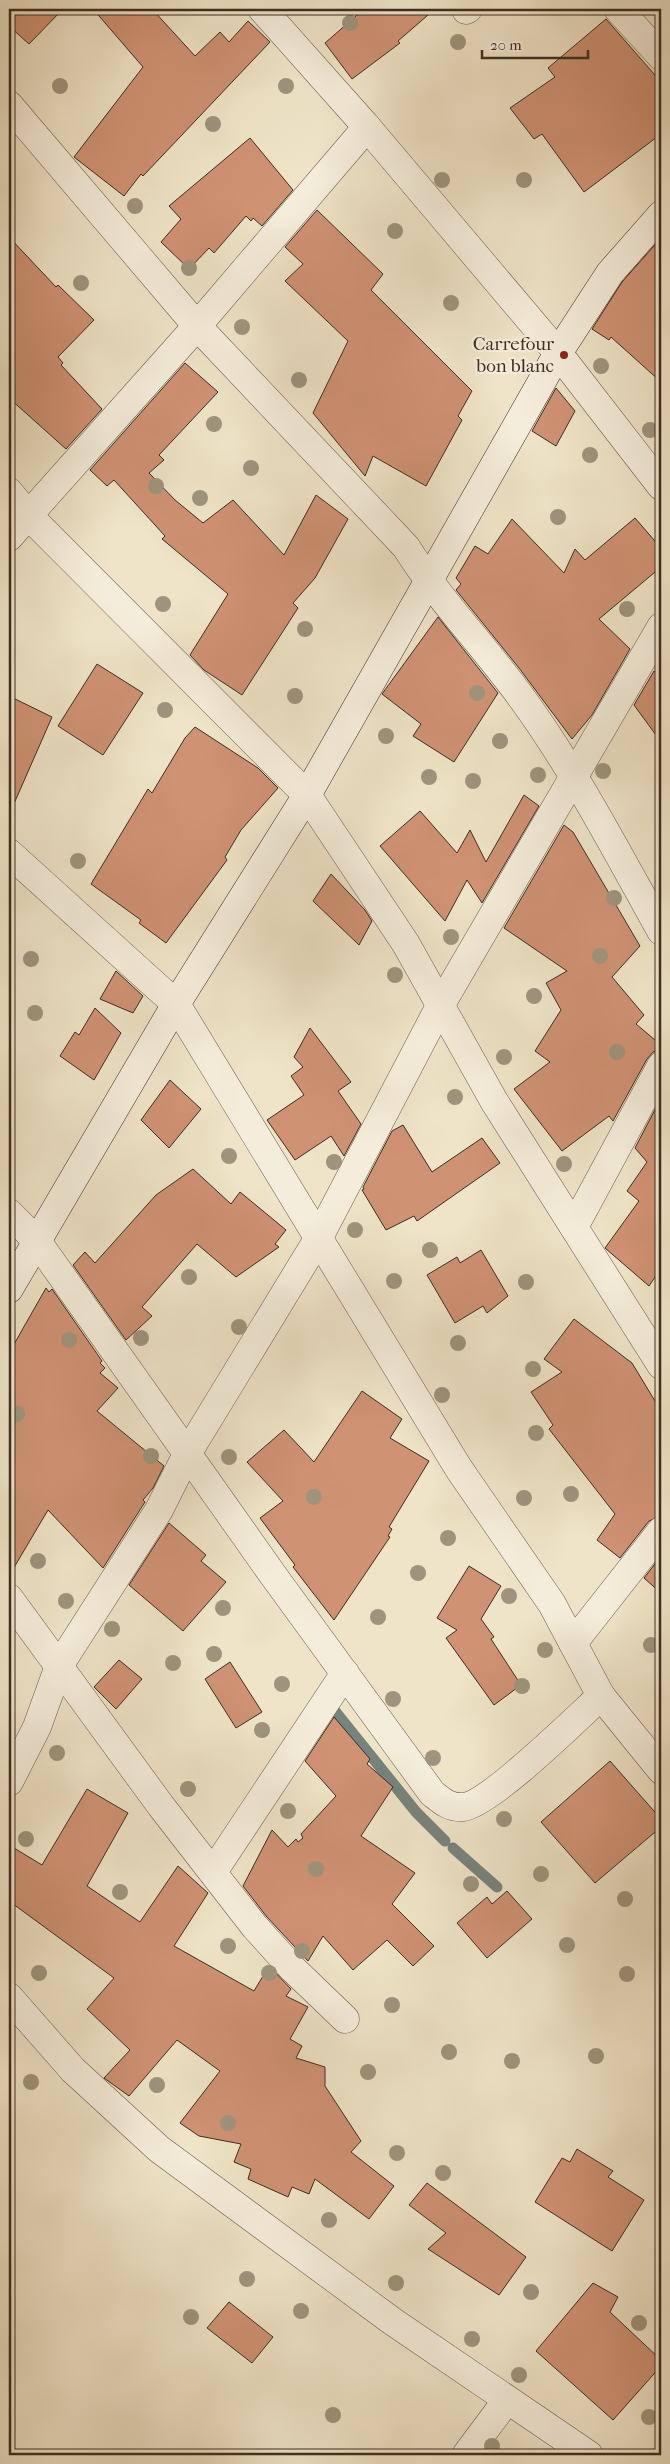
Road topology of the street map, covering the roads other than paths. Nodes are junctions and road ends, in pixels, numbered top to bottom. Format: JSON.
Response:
{"nodes":[{"id":1,"x":262,"y":9,"type":"edge"},
{"id":2,"x":618,"y":9,"type":"edge"},
{"id":3,"x":661,"y":56,"type":"edge"},
{"id":4,"x":9,"y":105,"type":"edge"},
{"id":5,"x":367,"y":127,"type":"junction"},
{"id":6,"x":661,"y":214,"type":"edge"},
{"id":7,"x":197,"y":326,"type":"junction"},
{"id":8,"x":558,"y":353,"type":"junction"},
{"id":9,"x":661,"y":486,"type":"edge"},
{"id":10,"x":9,"y":492,"type":"edge"},
{"id":11,"x":28,"y":515,"type":"junction"},
{"id":12,"x":9,"y":537,"type":"edge"},
{"id":13,"x":428,"y":582,"type":"junction"},
{"id":14,"x":661,"y":627,"type":"edge"},
{"id":15,"x":575,"y":778,"type":"junction"},
{"id":16,"x":307,"y":796,"type":"junction"},
{"id":17,"x":9,"y":853,"type":"edge"},
{"id":18,"x":661,"y":931,"type":"edge"},
{"id":19,"x":176,"y":1004,"type":"junction"},
{"id":20,"x":440,"y":1006,"type":"junction"},
{"id":21,"x":661,"y":1066,"type":"edge"},
{"id":22,"x":9,"y":1213,"type":"edge"},
{"id":23,"x":574,"y":1227,"type":"junction"},
{"id":24,"x":318,"y":1239,"type":"junction"},
{"id":25,"x":37,"y":1241,"type":"junction"},
{"id":26,"x":9,"y":1289,"type":"edge"},
{"id":27,"x":661,"y":1365,"type":"edge"},
{"id":28,"x":187,"y":1454,"type":"junction"},
{"id":29,"x":661,"y":1531,"type":"edge"},
{"id":30,"x":9,"y":1598,"type":"edge"},
{"id":31,"x":573,"y":1644,"type":"junction"},
{"id":32,"x":59,"y":1666,"type":"junction"},
{"id":33,"x":345,"y":1673,"type":"junction"},
{"id":34,"x":601,"y":1696,"type":"junction"},
{"id":35,"x":661,"y":1770,"type":"edge"},
{"id":36,"x":9,"y":1782,"type":"edge"},
{"id":37,"x":213,"y":1872,"type":"junction"},
{"id":38,"x":9,"y":1997,"type":"edge"},
{"id":39,"x":345,"y":2020,"type":"dead end"},
{"id":40,"x":507,"y":2400,"type":"junction"},
{"id":41,"x":466,"y":2455,"type":"edge"},
{"id":42,"x":589,"y":2455,"type":"edge"}],
"edges":[{"from":1,"to":5,"type":"street"},
{"from":2,"to":3,"type":"street"},
{"from":4,"to":7,"type":"street"},
{"from":5,"to":7,"type":"street"},
{"from":5,"to":8,"type":"street"},
{"from":6,"to":8,"type":"street"},
{"from":7,"to":11,"type":"street"},
{"from":7,"to":13,"type":"street"},
{"from":8,"to":9,"type":"street"},
{"from":8,"to":13,"type":"street"},
{"from":10,"to":11,"type":"street"},
{"from":11,"to":12,"type":"street"},
{"from":11,"to":16,"type":"street"},
{"from":13,"to":15,"type":"street"},
{"from":13,"to":16,"type":"street"},
{"from":14,"to":15,"type":"street"},
{"from":15,"to":18,"type":"street"},
{"from":15,"to":20,"type":"street"},
{"from":16,"to":19,"type":"street"},
{"from":16,"to":20,"type":"street"},
{"from":17,"to":19,"type":"street"},
{"from":19,"to":24,"type":"street"},
{"from":19,"to":25,"type":"street"},
{"from":20,"to":23,"type":"street"},
{"from":20,"to":24,"type":"street"},
{"from":21,"to":23,"type":"street"},
{"from":22,"to":25,"type":"street"},
{"from":23,"to":27,"type":"street"},
{"from":24,"to":28,"type":"street"},
{"from":24,"to":31,"type":"street"},
{"from":25,"to":26,"type":"street"},
{"from":25,"to":28,"type":"street"},
{"from":28,"to":32,"type":"street"},
{"from":28,"to":33,"type":"street"},
{"from":29,"to":31,"type":"street"},
{"from":30,"to":32,"type":"street"},
{"from":31,"to":34,"type":"street"},
{"from":32,"to":36,"type":"street"},
{"from":32,"to":37,"type":"street"},
{"from":33,"to":34,"type":"street"},
{"from":33,"to":37,"type":"street"},
{"from":34,"to":35,"type":"street"},
{"from":37,"to":39,"type":"street"},
{"from":38,"to":40,"type":"street"},
{"from":40,"to":41,"type":"street"},
{"from":40,"to":42,"type":"street"}]}
